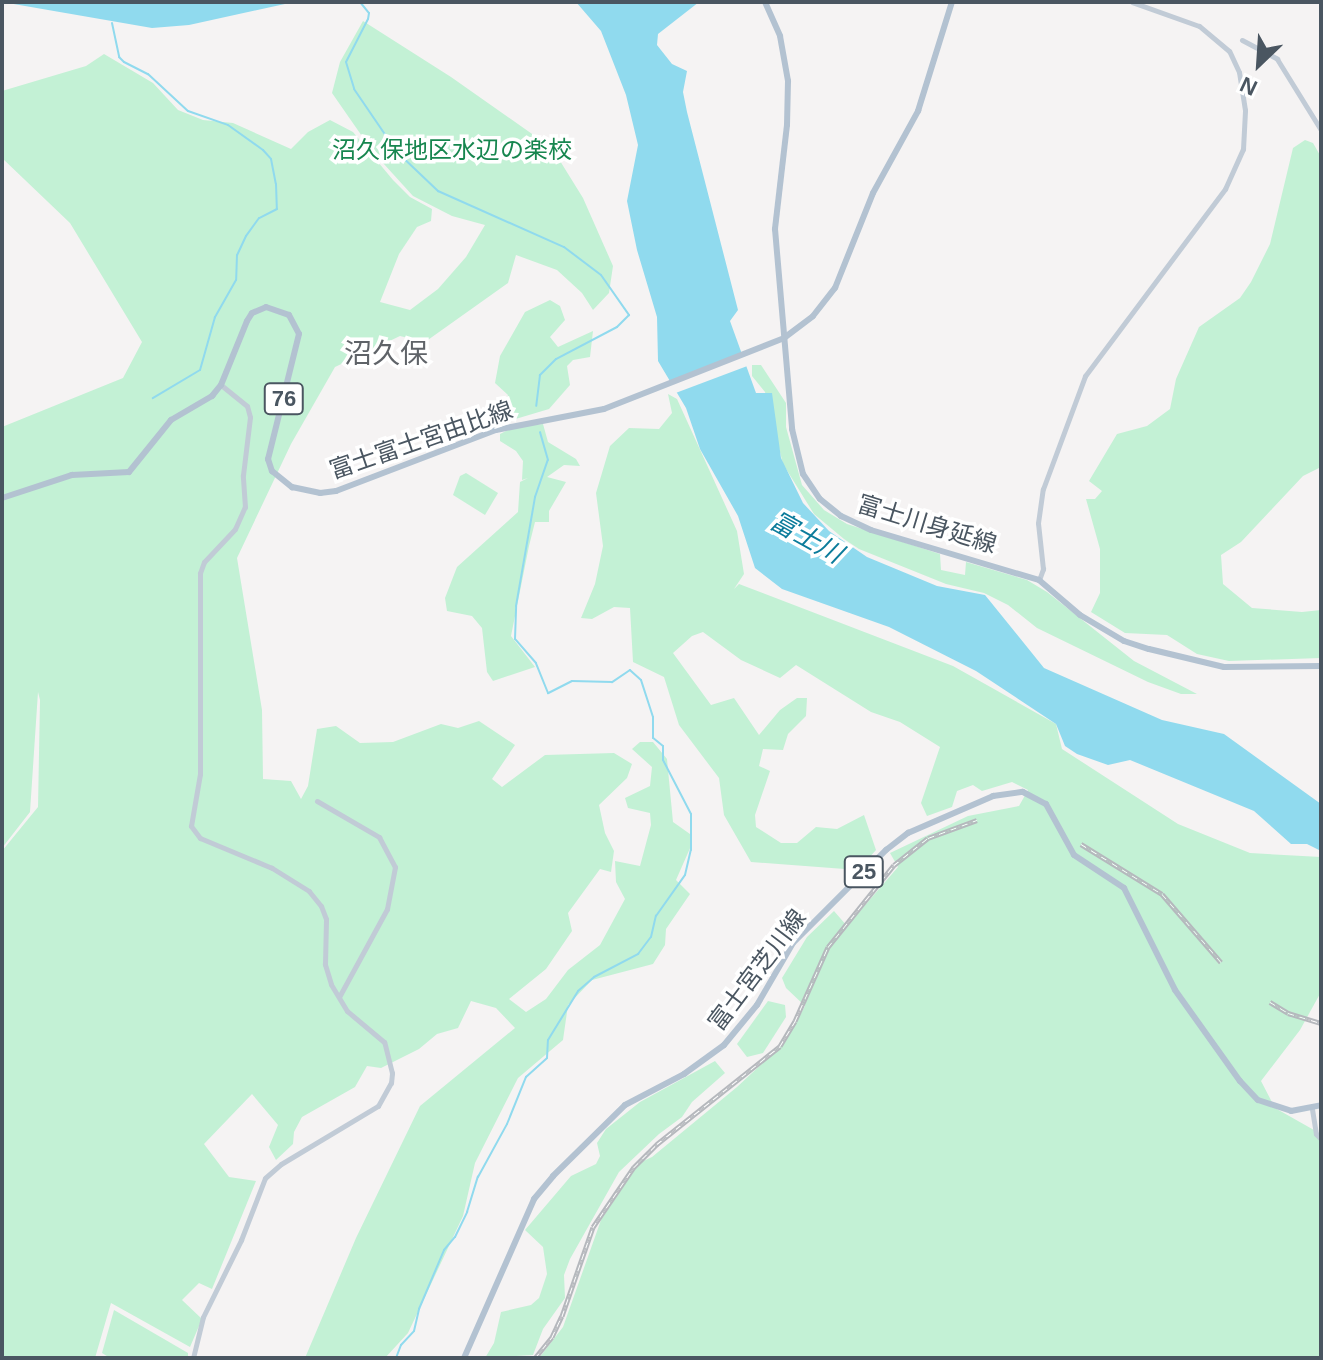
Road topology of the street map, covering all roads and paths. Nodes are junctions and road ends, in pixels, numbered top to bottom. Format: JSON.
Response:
{"nodes":[{"id":1,"x":765,"y":2,"type":"edge"},
{"id":2,"x":952,"y":2,"type":"edge"},
{"id":3,"x":1132,"y":2,"type":"edge"},
{"id":4,"x":1242,"y":40,"type":"dead end"},
{"id":5,"x":1321,"y":130,"type":"edge"},
{"id":6,"x":784,"y":338,"type":"junction"},
{"id":7,"x":221,"y":385,"type":"junction"},
{"id":8,"x":2,"y":498,"type":"edge"},
{"id":9,"x":1039,"y":580,"type":"junction"},
{"id":10,"x":1321,"y":666,"type":"edge"},
{"id":11,"x":317,"y":801,"type":"dead end"},
{"id":12,"x":339,"y":997,"type":"junction"},
{"id":13,"x":1321,"y":1105,"type":"edge"},
{"id":14,"x":1312,"y":1109,"type":"junction"},
{"id":15,"x":1321,"y":1139,"type":"edge"},
{"id":16,"x":193,"y":1358,"type":"edge"},
{"id":17,"x":464,"y":1358,"type":"edge"}],
"edges":[{"from":1,"to":6,"type":"main road","name":"富士川身延線"},
{"from":2,"to":6,"type":"main road","name":"富士富士宮由比線","number":"76"},
{"from":3,"to":9,"type":"street"},
{"from":4,"to":5,"type":"street"},
{"from":6,"to":7,"type":"main road","name":"富士富士宮由比線","number":"76"},
{"from":6,"to":9,"type":"main road","name":"富士川身延線"},
{"from":7,"to":8,"type":"main road","name":"富士富士宮由比線","number":"76"},
{"from":7,"to":12,"type":"street"},
{"from":9,"to":10,"type":"main road","name":"富士川身延線"},
{"from":11,"to":12,"type":"street"},
{"from":12,"to":16,"type":"street"},
{"from":13,"to":14,"type":"main road","name":"富士宮芝川線","number":"25"},
{"from":14,"to":15,"type":"street"},
{"from":14,"to":17,"type":"main road","name":"富士宮芝川線","number":"25"}]}
